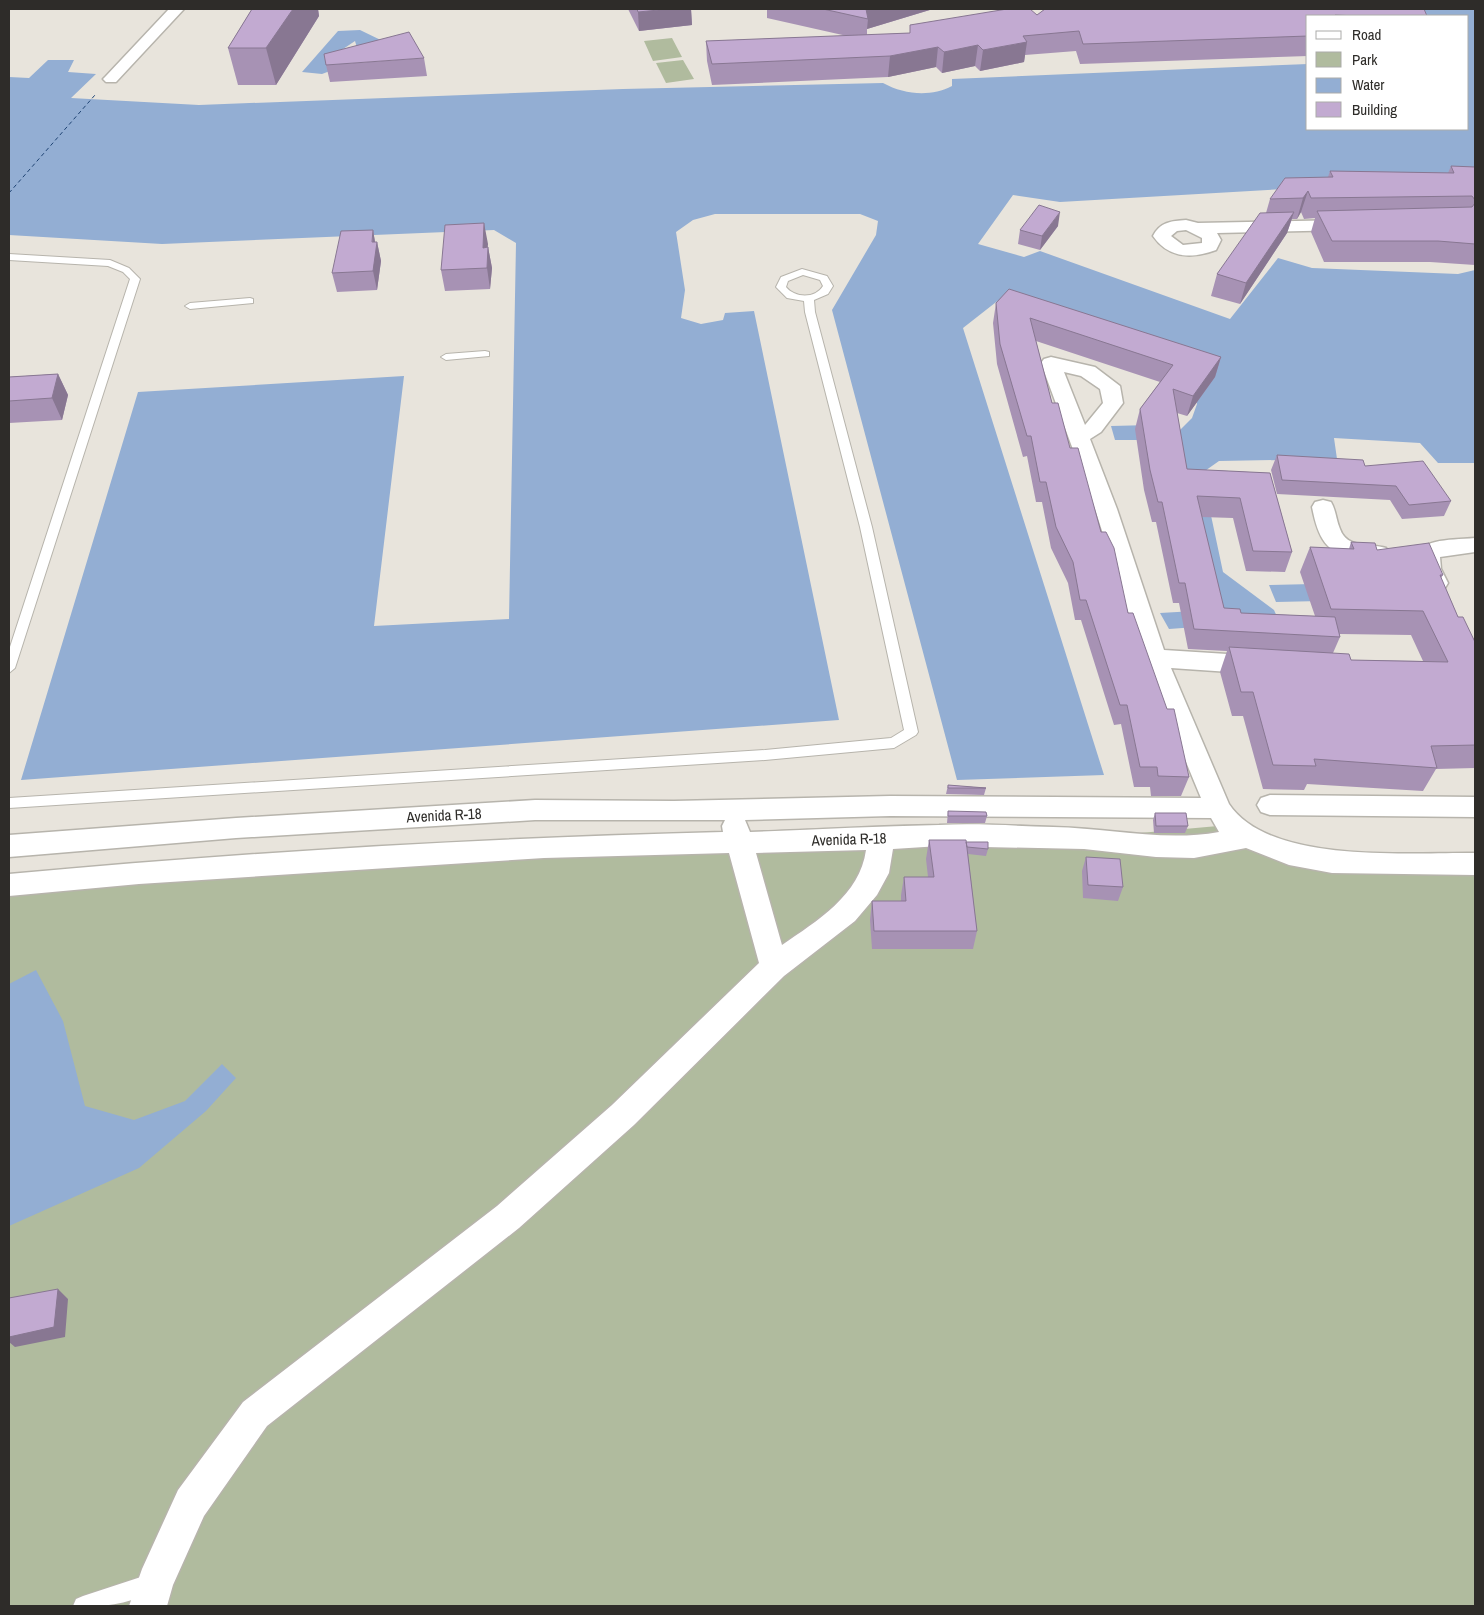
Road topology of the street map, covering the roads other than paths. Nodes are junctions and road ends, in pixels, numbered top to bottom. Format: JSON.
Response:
{"nodes":[{"id":1,"x":177,"y":9,"type":"edge"},
{"id":2,"x":111,"y":78,"type":"dead end"},
{"id":3,"x":1368,"y":224,"type":"edge"},
{"id":4,"x":1198,"y":228,"type":"dead end"},
{"id":5,"x":9,"y":257,"type":"edge"},
{"id":6,"x":809,"y":298,"type":"dead end"},
{"id":7,"x":250,"y":301,"type":"dead end"},
{"id":8,"x":190,"y":306,"type":"dead end"},
{"id":9,"x":485,"y":354,"type":"dead end"},
{"id":10,"x":446,"y":357,"type":"dead end"},
{"id":11,"x":1078,"y":437,"type":"dead end"},
{"id":12,"x":1323,"y":506,"type":"dead end"},
{"id":13,"x":1475,"y":545,"type":"edge"},
{"id":14,"x":1413,"y":554,"type":"junction"},
{"id":15,"x":1445,"y":599,"type":"edge"},
{"id":16,"x":1155,"y":658,"type":"junction"},
{"id":17,"x":1279,"y":666,"type":"edge"},
{"id":18,"x":9,"y":668,"type":"edge"},
{"id":19,"x":9,"y":803,"type":"edge"},
{"id":20,"x":890,"y":806,"type":"junction"},
{"id":21,"x":1270,"y":806,"type":"dead end"},
{"id":22,"x":1475,"y":807,"type":"edge"},
{"id":23,"x":1218,"y":808,"type":"junction"},
{"id":24,"x":730,"y":809,"type":"junction"},
{"id":25,"x":1247,"y":837,"type":"junction"},
{"id":26,"x":889,"y":838,"type":"junction"},
{"id":27,"x":739,"y":842,"type":"junction"},
{"id":28,"x":9,"y":846,"type":"edge"},
{"id":29,"x":1475,"y":864,"type":"edge"},
{"id":30,"x":9,"y":885,"type":"edge"},
{"id":31,"x":774,"y":967,"type":"junction"},
{"id":32,"x":151,"y":1594,"type":"edge"},
{"id":33,"x":83,"y":1606,"type":"edge"}],
"edges":[{"from":1,"to":2,"type":"street"},
{"from":3,"to":4,"type":"street"},
{"from":5,"to":18,"type":"lane"},
{"from":6,"to":19,"type":"lane"},
{"from":7,"to":8,"type":"lane"},
{"from":9,"to":10,"type":"lane"},
{"from":11,"to":16,"type":"street"},
{"from":12,"to":14,"type":"street"},
{"from":13,"to":14,"type":"street"},
{"from":14,"to":15,"type":"street"},
{"from":16,"to":17,"type":"street"},
{"from":16,"to":23,"type":"street"},
{"from":20,"to":23,"type":"street"},
{"from":20,"to":24,"type":"street","name":"Avenida R-18"},
{"from":20,"to":26,"type":"street","name":"Avenida R-18"},
{"from":21,"to":22,"type":"street"},
{"from":23,"to":25,"type":"street"},
{"from":24,"to":27,"type":"street"},
{"from":24,"to":28,"type":"street","name":"Avenida R-18"},
{"from":25,"to":26,"type":"street"},
{"from":25,"to":29,"type":"street"},
{"from":26,"to":27,"type":"street","name":"Avenida R-18"},
{"from":26,"to":31,"type":"street"},
{"from":27,"to":30,"type":"street","name":"Avenida R-18"},
{"from":27,"to":31,"type":"street"},
{"from":31,"to":32,"type":"street"},
{"from":32,"to":33,"type":"lane"}]}
